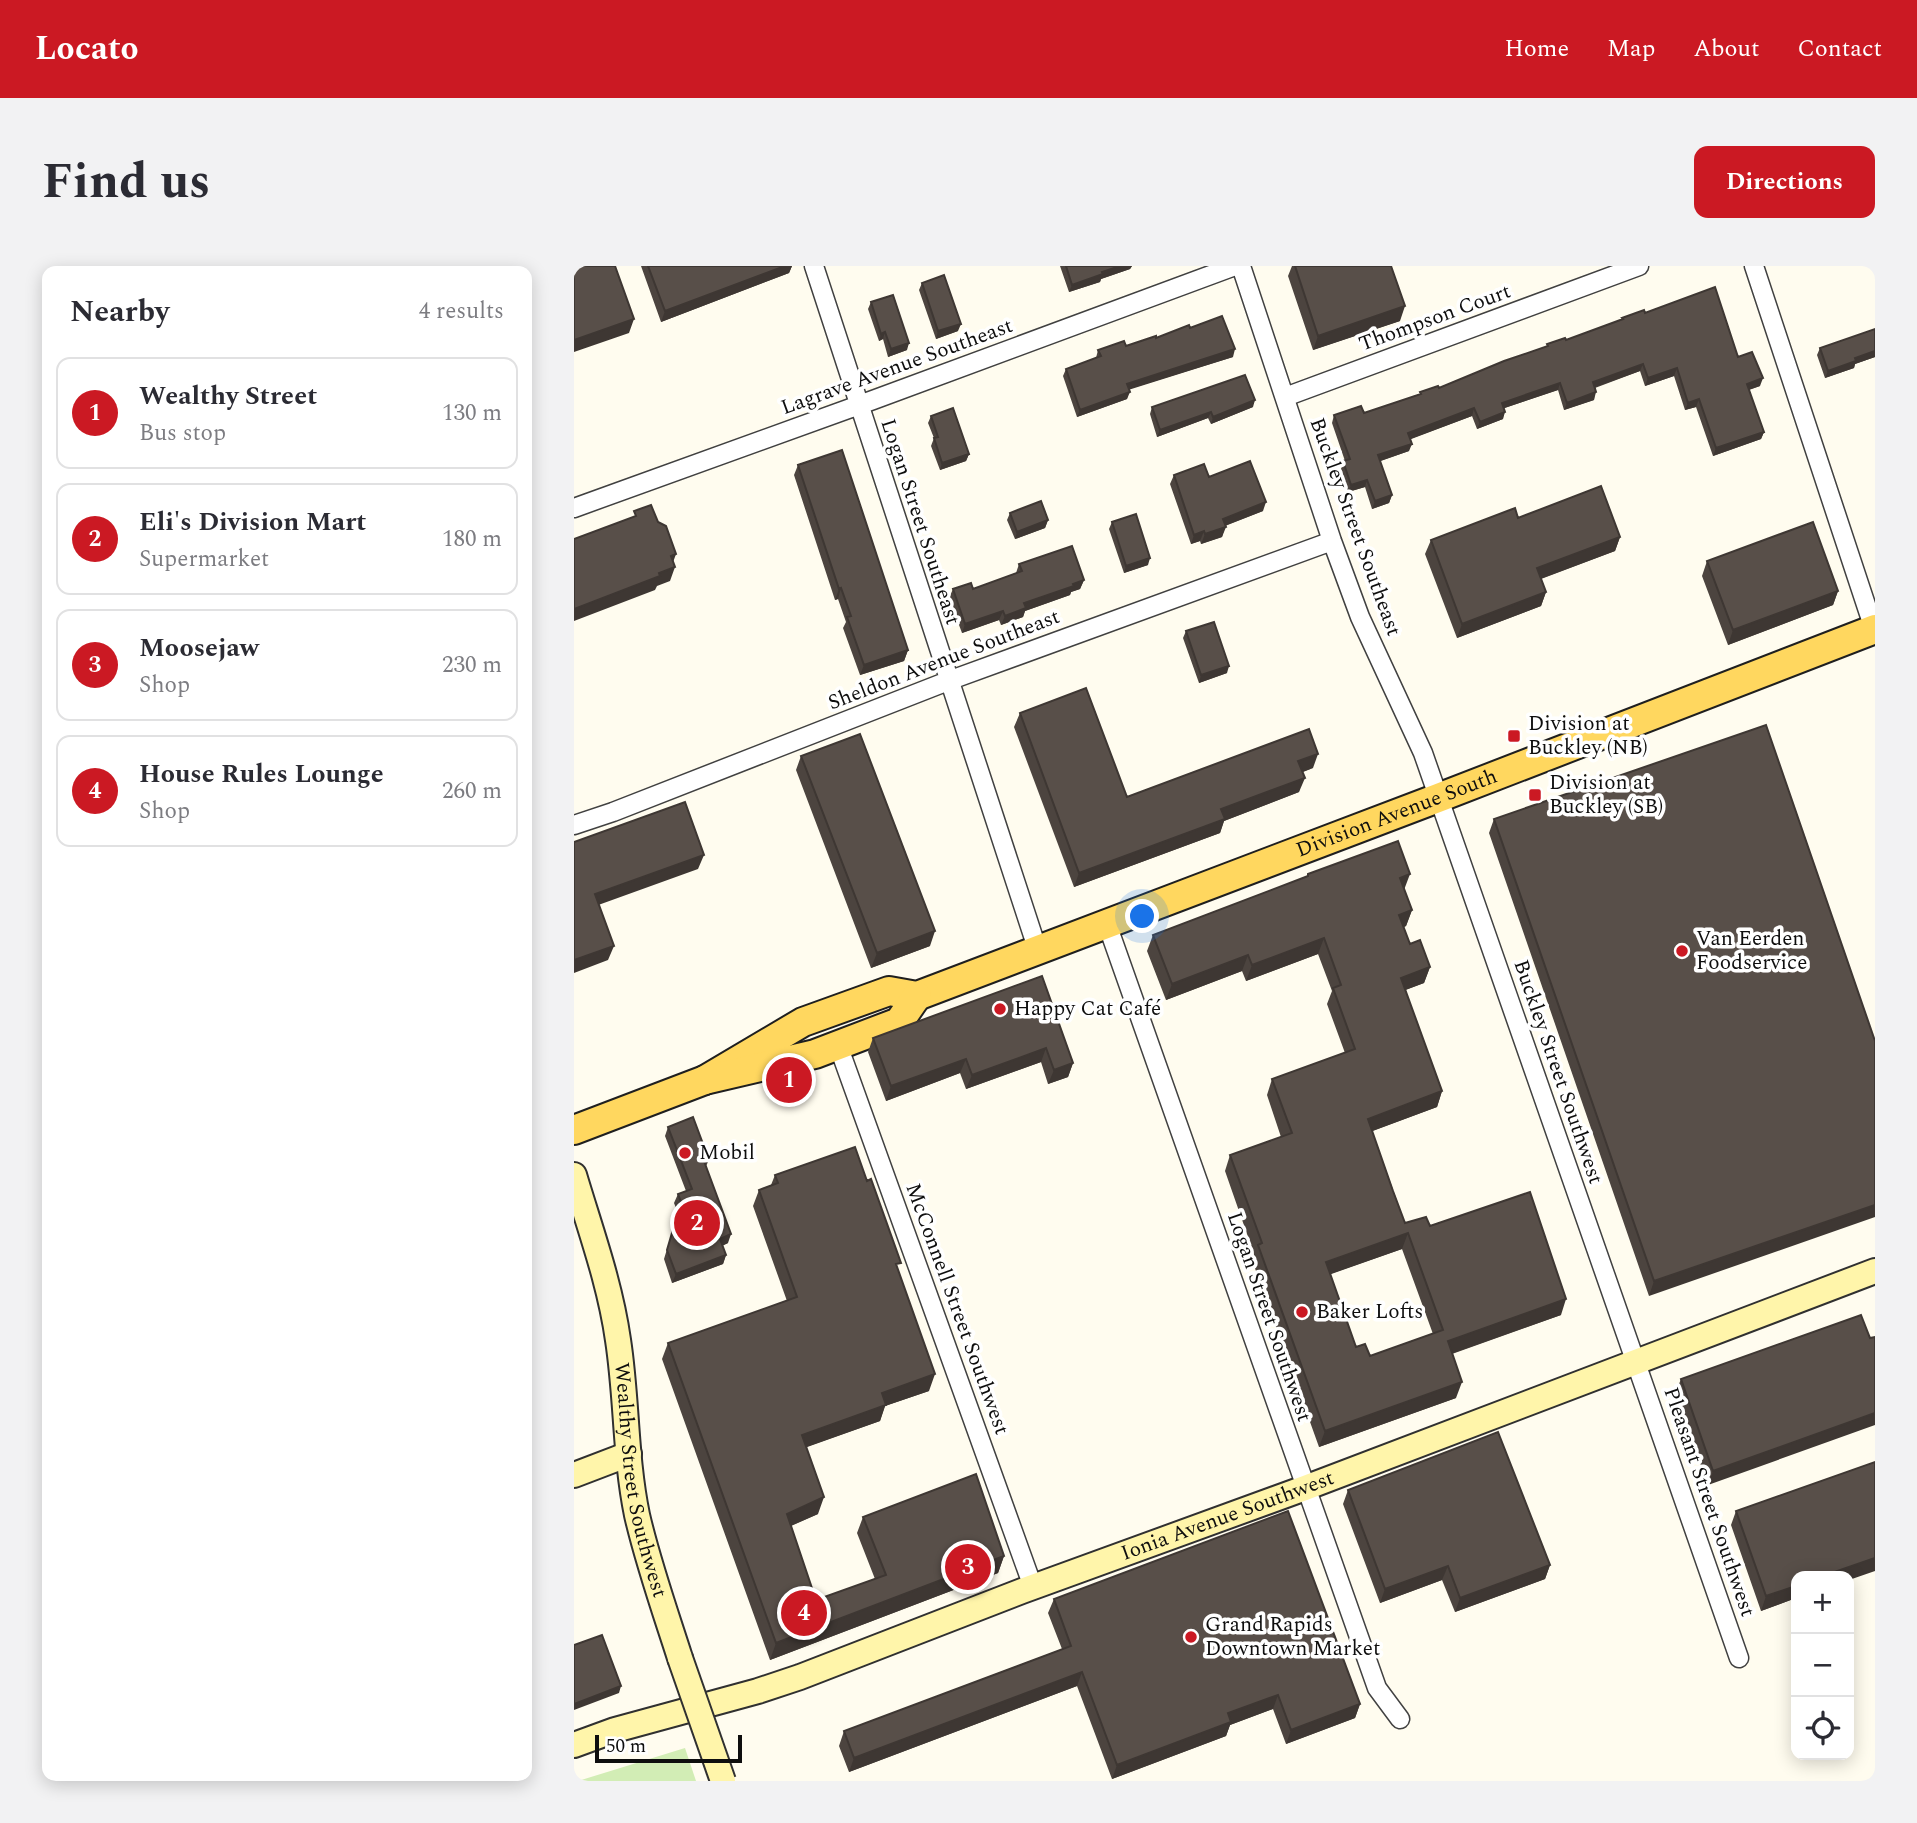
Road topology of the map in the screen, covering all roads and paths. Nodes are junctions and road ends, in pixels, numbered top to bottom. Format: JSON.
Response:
{"nodes":[{"id":1,"x":814,"y":266,"type":"edge"},
{"id":2,"x":1236,"y":266,"type":"edge"},
{"id":3,"x":1241,"y":266,"type":"edge"},
{"id":4,"x":1639,"y":266,"type":"edge"},
{"id":5,"x":1754,"y":266,"type":"edge"},
{"id":6,"x":1285,"y":397,"type":"junction"},
{"id":7,"x":859,"y":406,"type":"junction"},
{"id":8,"x":574,"y":508,"type":"edge"},
{"id":9,"x":1332,"y":541,"type":"junction"},
{"id":10,"x":1874,"y":629,"type":"edge"},
{"id":11,"x":948,"y":681,"type":"junction"},
{"id":12,"x":1438,"y":798,"type":"junction"},
{"id":13,"x":574,"y":825,"type":"edge"},
{"id":14,"x":1108,"y":924,"type":"junction"},
{"id":15,"x":1038,"y":951,"type":"junction"},
{"id":16,"x":917,"y":996,"type":"junction"},
{"id":17,"x":838,"y":1045,"type":"junction"},
{"id":18,"x":705,"y":1080,"type":"junction"},
{"id":19,"x":574,"y":1130,"type":"edge"},
{"id":20,"x":574,"y":1175,"type":"edge"},
{"id":21,"x":1875,"y":1271,"type":"edge"},
{"id":22,"x":1635,"y":1362,"type":"junction"},
{"id":23,"x":629,"y":1454,"type":"junction"},
{"id":24,"x":574,"y":1475,"type":"edge"},
{"id":25,"x":1305,"y":1488,"type":"junction"},
{"id":26,"x":1033,"y":1587,"type":"junction"},
{"id":27,"x":1739,"y":1658,"type":"dead end"},
{"id":28,"x":1400,"y":1719,"type":"dead end"},
{"id":29,"x":574,"y":1745,"type":"edge"},
{"id":30,"x":723,"y":1781,"type":"edge"}],
"edges":[{"from":1,"to":7,"type":"street","name":"Logan Street Southeast"},
{"from":2,"to":7,"type":"street","name":"Lagrave Avenue Southeast"},
{"from":3,"to":6,"type":"street","name":"Buckley Street Southeast"},
{"from":4,"to":6,"type":"street","name":"Thompson Court"},
{"from":5,"to":10,"type":"street"},
{"from":6,"to":9,"type":"street","name":"Buckley Street Southeast"},
{"from":7,"to":8,"type":"street","name":"Lagrave Avenue Southeast"},
{"from":7,"to":11,"type":"street","name":"Logan Street Southeast"},
{"from":9,"to":11,"type":"street","name":"Sheldon Avenue Southeast"},
{"from":9,"to":12,"type":"street","name":"Buckley Street Southeast"},
{"from":10,"to":12,"type":"main road","name":"Division Avenue South"},
{"from":11,"to":13,"type":"street","name":"Sheldon Avenue Southeast"},
{"from":11,"to":15,"type":"street","name":"Logan Street Southeast"},
{"from":12,"to":14,"type":"main road","name":"Division Avenue South"},
{"from":12,"to":22,"type":"street","name":"Buckley Street Southwest"},
{"from":14,"to":15,"type":"main road","name":"Division Avenue South"},
{"from":14,"to":25,"type":"street","name":"Logan Street Southwest"},
{"from":15,"to":16,"type":"main road","name":"Division Avenue South"},
{"from":16,"to":17,"type":"main road","name":"Division Avenue South"},
{"from":16,"to":18,"type":"main road","name":"Division Avenue South"},
{"from":17,"to":18,"type":"main road","name":"Division Avenue South"},
{"from":17,"to":26,"type":"street","name":"McConnell Street Southwest"},
{"from":18,"to":19,"type":"main road","name":"Division Avenue South"},
{"from":20,"to":23,"type":"street","name":"Wealthy Street Southwest"},
{"from":21,"to":22,"type":"street","name":"Ionia Avenue Southwest"},
{"from":22,"to":25,"type":"street","name":"Ionia Avenue Southwest"},
{"from":22,"to":27,"type":"street","name":"Pleasant Street Southwest"},
{"from":23,"to":24,"type":"street"},
{"from":23,"to":30,"type":"street","name":"Wealthy Street Southwest","bridge":true},
{"from":25,"to":26,"type":"street","name":"Ionia Avenue Southwest"},
{"from":25,"to":28,"type":"street","name":"Logan Street Southwest"},
{"from":26,"to":29,"type":"street","name":"Ionia Avenue Southwest"}]}
